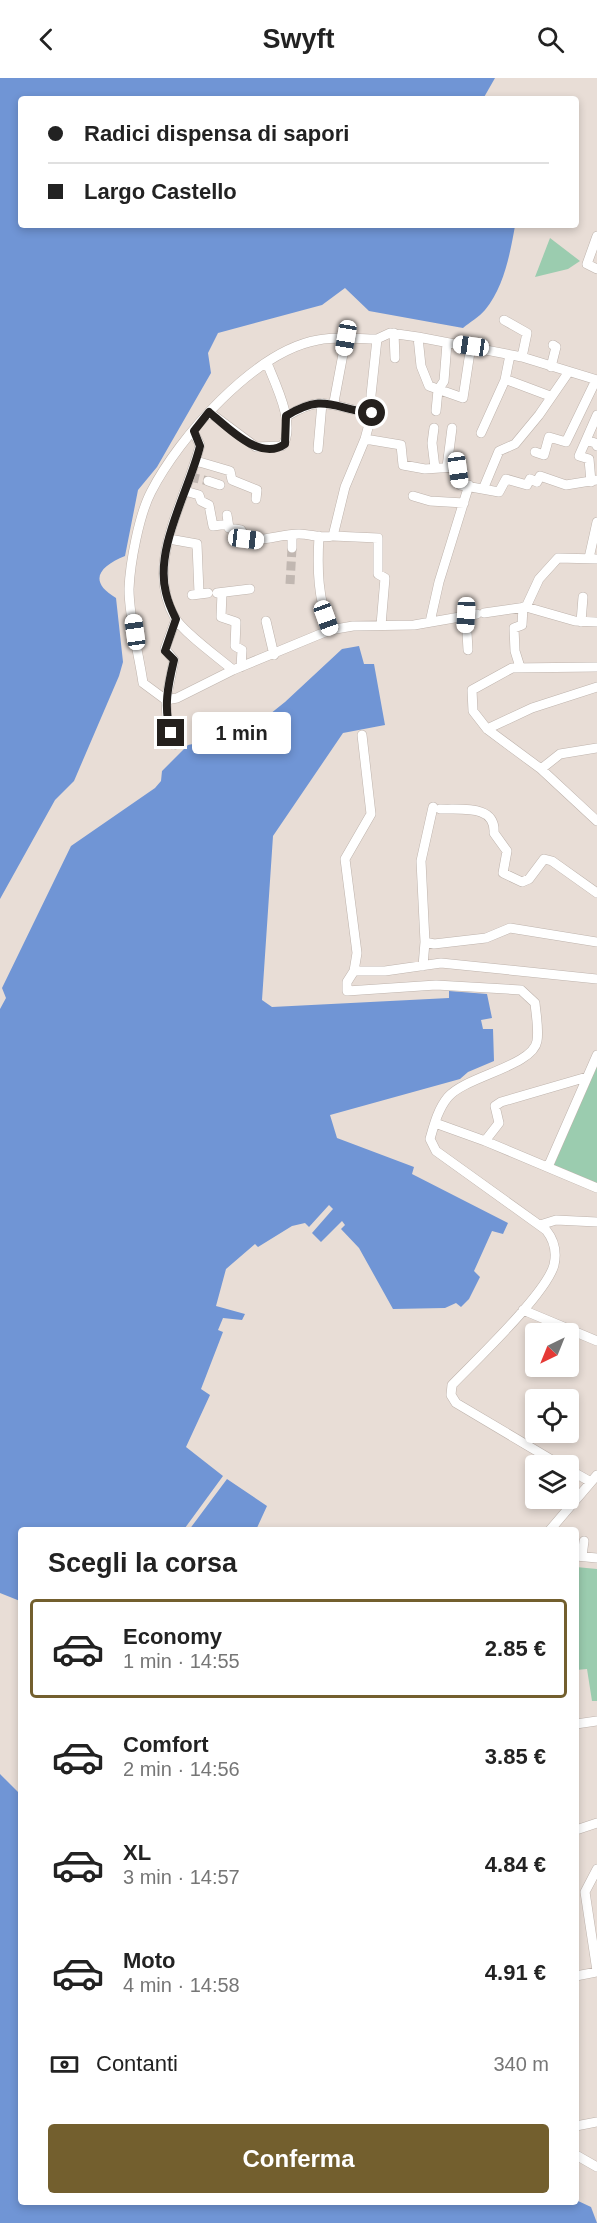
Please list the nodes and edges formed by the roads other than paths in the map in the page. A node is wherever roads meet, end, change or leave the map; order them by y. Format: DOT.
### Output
graph roads {
  1 [pos="597,236"];
  2 [pos="597,269"];
  3 [pos="504,320"];
  4 [pos="394,333"];
  5 [pos="418,337"];
  6 [pos="346,338"];
  7 [pos="377,339"];
  8 [pos="447,343"];
  9 [pos="554,345"];
  10 [pos="470,350"];
  11 [pos="510,355"];
  12 [pos="522,357"];
  13 [pos="394,358"];
  14 [pos="267,363"];
  15 [pos="551,367"];
  16 [pos="568,373"];
  17 [pos="596,380"];
  18 [pos="510,381"];
  19 [pos="438,390"];
  20 [pos="550,396"];
  21 [pos="334,402"];
  22 [pos="322,403"];
  23 [pos="436,411"];
  24 [pos="477,411"];
  25 [pos="209,412"];
  26 [pos="372,413"];
  27 [pos="286,416"];
  28 [pos="487,416"];
  29 [pos="597,416"];
  30 [pos="434,428"];
  31 [pos="452,428"];
  32 [pos="194,431"];
  33 [pos="481,433"];
  34 [pos="365,440"];
  35 [pos="586,440"];
  36 [pos="597,446"];
  37 [pos="318,449"];
  38 [pos="534,452"];
  39 [pos="196,461"];
  40 [pos="447,467"];
  41 [pos="435,468"];
  42 [pos="207,481"];
  43 [pos="594,481"];
  44 [pos="220,485"];
  45 [pos="469,485"];
  46 [pos="483,487"];
  47 [pos="185,491"];
  48 [pos="413,496"];
  49 [pos="256,499"];
  50 [pos="464,503"];
  51 [pos="597,522"];
  52 [pos="292,534"];
  53 [pos="319,536"];
  54 [pos="333,536"];
  55 [pos="169,539"];
  56 [pos="292,548"];
  57 [pos="593,558"];
  58 [pos="250,589"];
  59 [pos="208,593"];
  60 [pos="583,597"];
  61 [pos="524,607"];
  62 [pos="466,615"];
  63 [pos="176,619"];
  64 [pos="266,621"];
  65 [pos="430,622"];
  66 [pos="581,622"];
  67 [pos="597,622"];
  68 [pos="381,625"];
  69 [pos="330,630"];
  70 [pos="468,650"];
  71 [pos="274,655"];
  72 [pos="520,667"];
  73 [pos="597,668"];
  74 [pos="237,669"];
  75 [pos="597,687"];
  76 [pos="166,700"];
  77 [pos="488,729"];
  78 [pos="362,735"];
  79 [pos="174,745"];
  80 [pos="597,748"];
  81 [pos="541,769"];
  82 [pos="597,820"];
  83 [pos="597,893"];
  84 [pos="425,942"];
  85 [pos="597,942"];
  86 [pos="423,966"];
  87 [pos="354,971"];
  88 [pos="597,979"];
  89 [pos="597,1055"];
  90 [pos="587,1077"];
  91 [pos="435,1123"];
  92 [pos="486,1141"];
  93 [pos="548,1167"];
  94 [pos="597,1188"];
  95 [pos="597,1222"];
  96 [pos="540,1225"];
  97 [pos="524,1310"];
  98 [pos="596,1339"];
  99 [pos="543,1455"];
  100 [pos="579,1473"];
  101 [pos="594,1479"];
  102 [pos="553,1527"];
  103 [pos="584,1542"];
  104 [pos="579,1556"];
  105 [pos="597,1558"];
  106 [pos="597,1721"];
  107 [pos="579,1724"];
  108 [pos="597,1823"];
  109 [pos="579,1829"];
  110 [pos="597,1834"];
  111 [pos="597,1869"];
  112 [pos="597,1971"];
  113 [pos="579,1975"];
  114 [pos="597,2122"];
  115 [pos="579,2125"];
  116 [pos="579,2157"];
  117 [pos="597,2167"];
  1 -- 2 [label="street"];
  3 -- 12 [label="street"];
  4 -- 5 [label="street"];
  4 -- 7 [label="street"];
  4 -- 13 [label="street"];
  5 -- 8 [label="street"];
  5 -- 19 [label="street"];
  6 -- 7 [label="street"];
  6 -- 14 [label="street"];
  6 -- 21 [label="street"];
  7 -- 26 [label="street"];
  8 -- 10 [label="street"];
  8 -- 19 [label="street"];
  9 -- 15 [label="street"];
  10 -- 11 [label="street"];
  10 -- 19 [label="street"];
  11 -- 12 [label="street"];
  11 -- 28 [label="street"];
  12 -- 15 [label="street"];
  14 -- 25 [label="street"];
  14 -- 27 [label="street"];
  15 -- 16 [label="street"];
  16 -- 17 [label="street"];
  16 -- 20 [label="street"];
  17 -- 38 [label="street"];
  18 -- 20 [label="street"];
  19 -- 23 [label="street"];
  20 -- 46 [label="street"];
  21 -- 22 [label="street"];
  21 -- 26 [label="street"];
  22 -- 27 [label="street"];
  22 -- 37 [label="street"];
  24 -- 28 [label="street"];
  25 -- 27 [label="street"];
  25 -- 32 [label="street"];
  26 -- 34 [label="street"];
  28 -- 33 [label="street"];
  29 -- 35 [label="street"];
  30 -- 41 [label="street"];
  31 -- 40 [label="street"];
  32 -- 39 [label="street"];
  32 -- 76 [label="street"];
  34 -- 41 [label="street"];
  34 -- 54 [label="street"];
  35 -- 36 [label="street"];
  35 -- 43 [label="street"];
  39 -- 47 [label="street"];
  39 -- 49 [label="street"];
  40 -- 41 [label="street"];
  40 -- 45 [label="street"];
  42 -- 44 [label="street"];
  43 -- 46 [label="street"];
  45 -- 46 [label="street"];
  45 -- 50 [label="street"];
  47 -- 52 [label="street"];
  47 -- 55 [label="street"];
  48 -- 50 [label="street"];
  50 -- 65 [label="street"];
  51 -- 57 [label="street"];
  52 -- 53 [label="street"];
  52 -- 56 [label="street"];
  53 -- 54 [label="street"];
  53 -- 69 [label="street"];
  54 -- 68 [label="street"];
  55 -- 59 [label="street"];
  55 -- 63 [label="street"];
  57 -- 61 [label="street"];
  58 -- 59 [label="street"];
  59 -- 74 [label="street"];
  60 -- 66 [label="street"];
  61 -- 62 [label="street"];
  61 -- 66 [label="street"];
  61 -- 72 [label="street"];
  62 -- 65 [label="street"];
  62 -- 70 [label="street"];
  63 -- 74 [label="street"];
  63 -- 76 [label="street"];
  64 -- 71 [label="street"];
  65 -- 68 [label="street"];
  66 -- 67 [label="street"];
  68 -- 69 [label="street"];
  69 -- 71 [label="street"];
  71 -- 74 [label="street"];
  72 -- 73 [label="street"];
  72 -- 77 [label="street"];
  74 -- 76 [label="street"];
  75 -- 77 [label="street"];
  76 -- 79 [label="street"];
  77 -- 81 [label="street"];
  78 -- 87 [label="street"];
  80 -- 81 [label="street"];
  81 -- 82 [label="street"];
  83 -- 84 [label="street"];
  84 -- 85 [label="street"];
  84 -- 86 [label="street"];
  86 -- 87 [label="street"];
  86 -- 88 [label="street"];
  87 -- 91 [label="street"];
  89 -- 90 [label="street"];
  90 -- 92 [label="street"];
  90 -- 93 [label="street"];
  91 -- 92 [label="street"];
  91 -- 96 [label="street"];
  92 -- 93 [label="street"];
  93 -- 94 [label="street"];
  95 -- 96 [label="street"];
  96 -- 97 [label="street"];
  97 -- 98 [label="street"];
  97 -- 99 [label="street"];
  100 -- 101 [label="street"];
  101 -- 102 [label="street"];
  103 -- 104 [label="street"];
  104 -- 105 [label="street"];
  106 -- 107 [label="street"];
  108 -- 109 [label="street"];
  108 -- 110 [label="street"];
  111 -- 112 [label="street"];
  112 -- 113 [label="street"];
  114 -- 115 [label="street"];
  116 -- 117 [label="street"];
}
